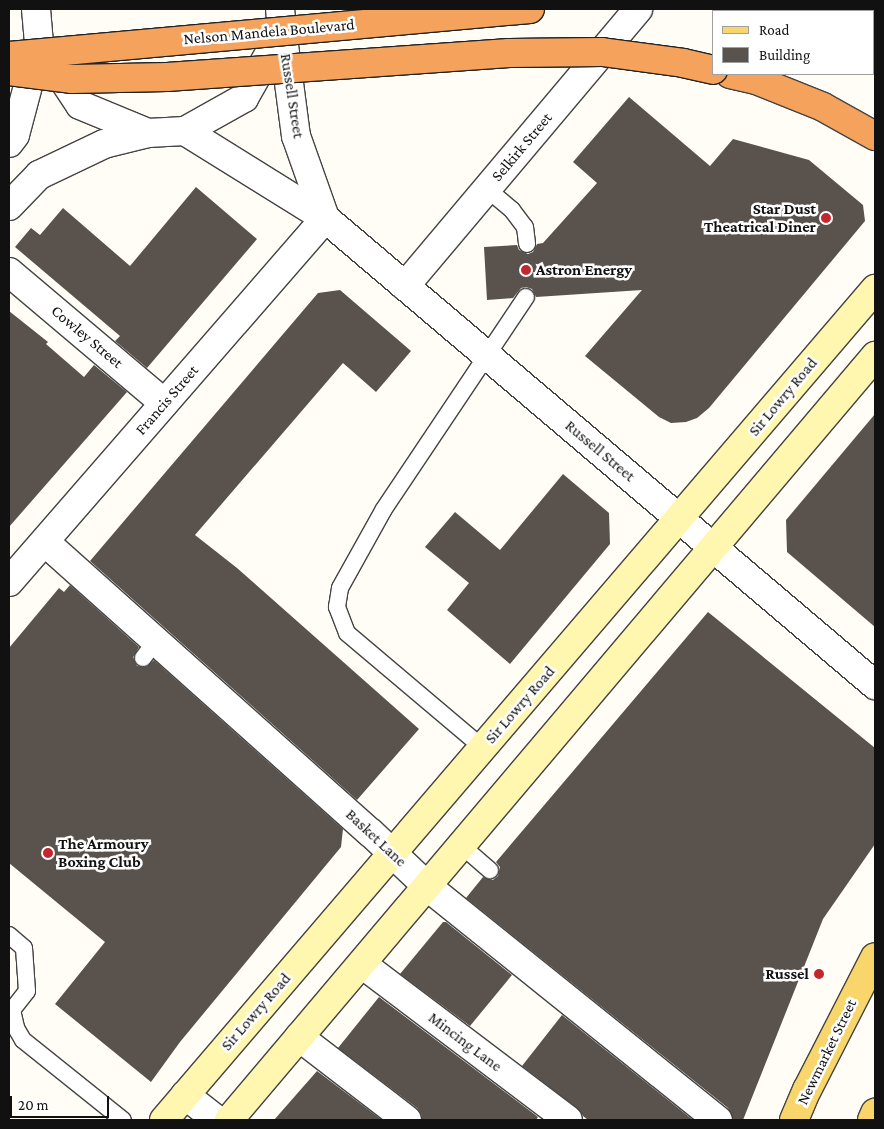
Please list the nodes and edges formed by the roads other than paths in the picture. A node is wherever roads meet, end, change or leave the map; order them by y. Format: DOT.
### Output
graph roads {
  1 [pos="36,9"];
  2 [pos="530,9"];
  3 [pos="638,9"];
  4 [pos="281,20"];
  5 [pos="39,43"];
  6 [pos="9,56"];
  7 [pos="712,70"];
  8 [pos="9,71"];
  9 [pos="734,75"];
  10 [pos="185,130"];
  11 [pos="148,133"];
  12 [pos="875,136"];
  13 [pos="9,143"];
  14 [pos="487,189"];
  15 [pos="9,206"];
  16 [pos="326,218"];
  17 [pos="526,244"];
  18 [pos="9,272"];
  19 [pos="405,286"];
  20 [pos="875,289"];
  21 [pos="526,297"];
  22 [pos="487,355"];
  23 [pos="875,356"];
  24 [pos="164,403"];
  25 [pos="679,518"];
  26 [pos="45,542"];
  27 [pos="713,547"];
  28 [pos="12,572"];
  29 [pos="875,685"];
  30 [pos="483,748"];
  31 [pos="462,846"];
  32 [pos="393,853"];
  33 [pos="490,870"];
  34 [pos="428,887"];
  35 [pos="9,935"];
  36 [pos="875,957"];
  37 [pos="362,964"];
  38 [pos="300,1037"];
  39 [pos="185,1096"];
  40 [pos="875,1113"];
  41 [pos="123,1120"];
  42 [pos="164,1120"];
  43 [pos="217,1120"];
  44 [pos="229,1120"];
  45 [pos="407,1120"];
  46 [pos="568,1120"];
  47 [pos="718,1120"];
  48 [pos="794,1120"];
  49 [pos="872,1120"];
  1 -- 5 [label="street"];
  2 -- 6 [label="highway, Nelson Mandela Boulevard, bridge"];
  3 -- 14 [label="street, Selkirk Street"];
  4 -- 10 [label="street"];
  4 -- 16 [label="street, Russell Street"];
  5 -- 11 [label="street"];
  5 -- 13 [label="street"];
  7 -- 8 [label="highway, bridge"];
  9 -- 12 [label="highway"];
  10 -- 11 [label="street"];
  10 -- 16 [label="street, Russell Street"];
  11 -- 15 [label="street"];
  14 -- 17 [label="lane"];
  14 -- 19 [label="street, Selkirk Street"];
  16 -- 19 [label="street, Russell Street"];
  16 -- 24 [label="street, Francis Street"];
  18 -- 24 [label="street, Cowley Street"];
  19 -- 22 [label="street, Russell Street"];
  20 -- 25 [label="main road, Sir Lowry Road"];
  21 -- 22 [label="lane"];
  22 -- 25 [label="street, Russell Street"];
  22 -- 30 [label="lane"];
  23 -- 27 [label="main road"];
  24 -- 26 [label="street, Francis Street"];
  25 -- 27 [label="street, Russell Street"];
  25 -- 30 [label="main road, Sir Lowry Road"];
  26 -- 28 [label="street, Francis Street"];
  26 -- 32 [label="street, Basket Lane"];
  27 -- 29 [label="street, Russell Street"];
  27 -- 31 [label="main road"];
  30 -- 32 [label="main road, Sir Lowry Road"];
  31 -- 33 [label="lane"];
  31 -- 34 [label="main road"];
  32 -- 34 [label="street, Basket Lane"];
  32 -- 39 [label="main road, Sir Lowry Road"];
  34 -- 37 [label="main road"];
  34 -- 47 [label="street, Basket Lane"];
  35 -- 41 [label="lane"];
  36 -- 48 [label="main road, Newmarket Street"];
  37 -- 38 [label="main road"];
  37 -- 46 [label="street, Mincing Lane"];
  38 -- 44 [label="main road"];
  38 -- 45 [label="street"];
  39 -- 42 [label="main road, Sir Lowry Road"];
  39 -- 43 [label="street"];
  40 -- 49 [label="main road"];
}
